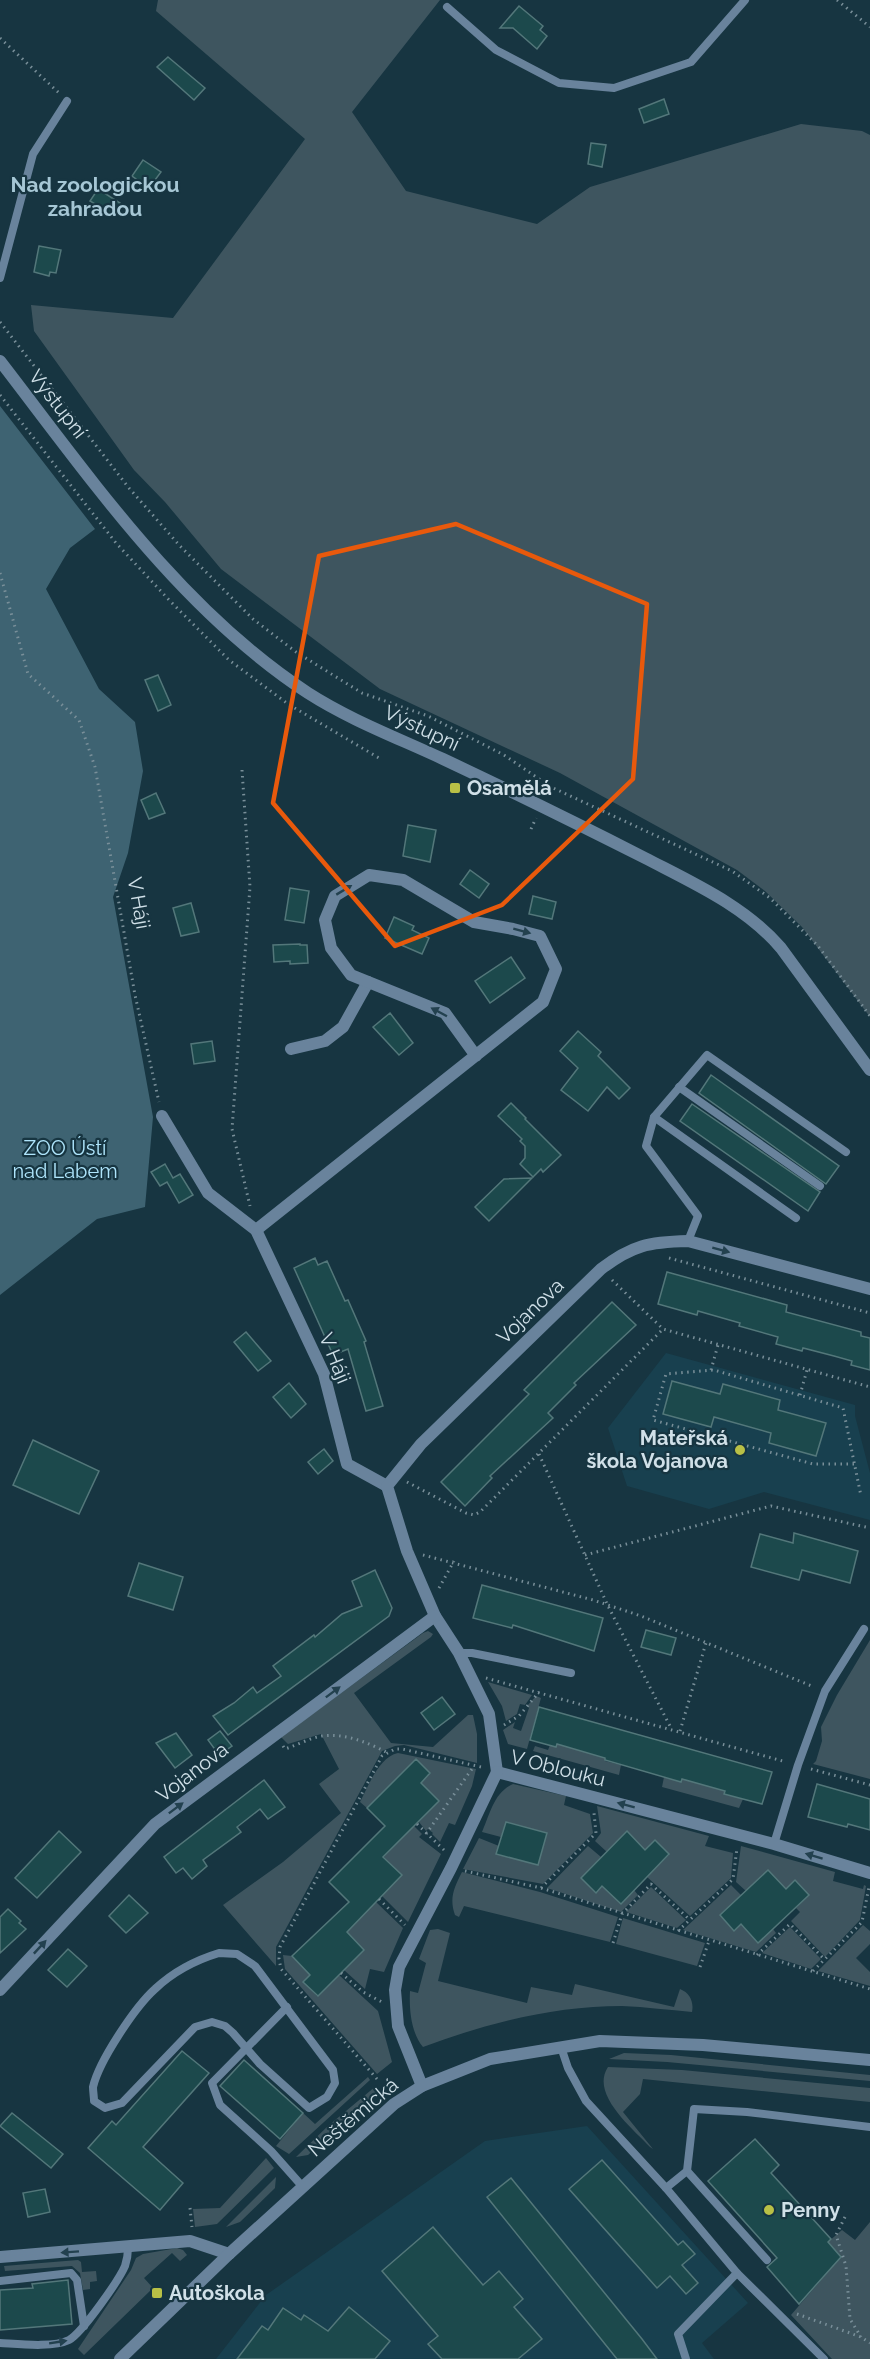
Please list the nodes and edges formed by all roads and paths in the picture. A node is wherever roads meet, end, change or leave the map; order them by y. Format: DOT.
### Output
graph roads {
  1 [pos="745,0"];
  2 [pos="837,0"];
  3 [pos="447,7"];
  4 [pos="870,27"];
  5 [pos="0,38"];
  6 [pos="67,101"];
  7 [pos="0,278"];
  8 [pos="0,322"];
  9 [pos="0,361"];
  10 [pos="0,573"];
  11 [pos="402,709"];
  12 [pos="242,770"];
  13 [pos="368,982"];
  14 [pos="291,1048"];
  15 [pos="476,1056"];
  16 [pos="870,1070"];
  17 [pos="680,1087"];
  18 [pos="162,1116"];
  19 [pos="654,1116"];
  20 [pos="846,1152"];
  21 [pos="820,1186"];
  22 [pos="796,1218"];
  23 [pos="256,1230"];
  24 [pos="687,1241"];
  25 [pos="659,1242"];
  26 [pos="601,1269"];
  27 [pos="870,1289"];
  28 [pos="870,1313"];
  29 [pos="663,1329"];
  30 [pos="718,1345"];
  31 [pos="711,1370"];
  32 [pos="807,1370"];
  33 [pos="870,1387"];
  34 [pos="800,1395"];
  35 [pos="538,1454"];
  36 [pos="854,1464"];
  37 [pos="397,1476"];
  38 [pos="387,1486"];
  39 [pos="861,1496"];
  40 [pos="870,1528"];
  41 [pos="407,1551"];
  42 [pos="585,1555"];
  43 [pos="454,1561"];
  44 [pos="430,1604"];
  45 [pos="608,1606"];
  46 [pos="435,1616"];
  47 [pos="864,1629"];
  48 [pos="706,1643"];
  49 [pos="459,1653"];
  50 [pos="571,1673"];
  51 [pos="470,1675"];
  52 [pos="825,1691"];
  53 [pos="539,1692"];
  54 [pos="491,1728"];
  55 [pos="671,1728"];
  56 [pos="680,1731"];
  57 [pos="275,1735"];
  58 [pos="386,1752"];
  59 [pos="790,1763"];
  60 [pos="474,1766"];
  61 [pos="804,1767"];
  62 [pos="497,1772"];
  63 [pos="870,1785"];
  64 [pos="592,1796"];
  65 [pos="417,1824"];
  66 [pos="426,1834"];
  67 [pos="738,1835"];
  68 [pos="774,1844"];
  69 [pos="454,1863"];
  70 [pos="870,1873"];
  71 [pos="870,1882"];
  72 [pos="541,1888"];
  73 [pos="379,1899"];
  74 [pos="622,1914"];
  75 [pos="690,1920"];
  76 [pos="409,1929"];
  77 [pos="678,1931"];
  78 [pos="709,1941"];
  79 [pos="613,1943"];
  80 [pos="757,1955"];
  81 [pos="825,1960"];
  82 [pos="700,1967"];
  83 [pos="813,1972"];
  84 [pos="341,1973"];
  85 [pos="870,1989"];
  86 [pos="0,1990"];
  87 [pos="396,2003"];
  88 [pos="287,2007"];
  89 [pos="561,2047"];
  90 [pos="246,2048"];
  91 [pos="870,2060"];
  92 [pos="377,2079"];
  93 [pos="422,2086"];
  94 [pos="870,2127"];
  95 [pos="687,2171"];
  96 [pos="302,2186"];
  97 [pos="666,2188"];
  98 [pos="189,2208"];
  99 [pos="845,2217"];
  100 [pos="192,2228"];
  101 [pos="128,2248"];
  102 [pos="229,2253"];
  103 [pos="0,2257"];
  104 [pos="767,2260"];
  105 [pos="737,2273"];
  106 [pos="0,2281"];
  107 [pos="784,2319"];
  108 [pos="84,2326"];
  109 [pos="861,2337"];
  110 [pos="0,2343"];
  111 [pos="870,2343"];
  112 [pos="120,2359"];
  113 [pos="686,2359"];
  114 [pos="824,2359"];
  1 -- 3 [label="lane"];
  2 -- 4 [label="path"];
  5 -- 6 [label="path"];
  6 -- 7 [label="lane"];
  8 -- 11 [label="path"];
  9 -- 16 [label="street, Výstupní"];
  10 -- 18 [label="path, V Háji"];
  12 -- 23 [label="path"];
  13 -- 14 [label="street"];
  15 -- 13 [label="street, one-way"];
  13 -- 15 [label="street, one-way"];
  15 -- 23 [label="street"];
  17 -- 19 [label="lane"];
  17 -- 20 [label="lane"];
  17 -- 21 [label="lane"];
  18 -- 23 [label="street, V Háji"];
  19 -- 22 [label="lane"];
  19 -- 24 [label="lane"];
  23 -- 38 [label="street, V Háji"];
  24 -- 25 [label="street, Vojanova"];
  24 -- 27 [label="street, Vojanova, one-way"];
  25 -- 26 [label="street, Vojanova"];
  25 -- 28 [label="path"];
  26 -- 29 [label="path"];
  26 -- 37 [label="street, Vojanova"];
  29 -- 30 [label="path"];
  29 -- 35 [label="path"];
  30 -- 31 [label="path"];
  30 -- 32 [label="path"];
  31 -- 34 [label="path"];
  31 -- 36 [label="path"];
  32 -- 33 [label="path"];
  32 -- 34 [label="path"];
  34 -- 36 [label="path"];
  35 -- 37 [label="path"];
  35 -- 42 [label="path"];
  36 -- 39 [label="path"];
  37 -- 38 [label="street, Vojanova"];
  38 -- 41 [label="street"];
  40 -- 42 [label="path"];
  41 -- 43 [label="path"];
  41 -- 44 [label="street"];
  42 -- 45 [label="path"];
  43 -- 44 [label="path"];
  43 -- 45 [label="path"];
  44 -- 46 [label="street"];
  45 -- 48 [label="path"];
  45 -- 55 [label="path"];
  46 -- 49 [label="street"];
  57 -- 46 [label="street, Vojanova, one-way"];
  47 -- 52 [label="lane"];
  48 -- 52 [label="path"];
  48 -- 56 [label="path"];
  49 -- 50 [label="lane"];
  49 -- 51 [label="street"];
  51 -- 53 [label="path"];
  51 -- 54 [label="street"];
  52 -- 68 [label="lane"];
  53 -- 54 [label="path"];
  53 -- 55 [label="path"];
  54 -- 62 [label="street"];
  55 -- 56 [label="path"];
  56 -- 59 [label="path"];
  57 -- 58 [label="path"];
  86 -- 57 [label="street, Vojanova, one-way"];
  58 -- 60 [label="path"];
  58 -- 92 [label="path"];
  60 -- 62 [label="path"];
  60 -- 66 [label="path"];
  61 -- 63 [label="path"];
  62 -- 64 [label="street, V Oblouku"];
  62 -- 69 [label="street, V Oblouku"];
  67 -- 64 [label="street, V Oblouku, one-way"];
  64 -- 72 [label="path"];
  65 -- 66 [label="path"];
  66 -- 69 [label="path"];
  67 -- 68 [label="street, V Oblouku"];
  67 -- 75 [label="path"];
  70 -- 68 [label="street, V Oblouku, one-way"];
  69 -- 72 [label="path"];
  69 -- 87 [label="street, V Oblouku"];
  71 -- 81 [label="path"];
  72 -- 74 [label="path"];
  73 -- 76 [label="path"];
  74 -- 75 [label="path"];
  74 -- 77 [label="path"];
  74 -- 79 [label="path"];
  75 -- 77 [label="path"];
  77 -- 78 [label="path"];
  78 -- 80 [label="path"];
  78 -- 82 [label="path"];
  80 -- 81 [label="path"];
  80 -- 83 [label="path"];
  81 -- 83 [label="path"];
  83 -- 85 [label="path"];
  84 -- 87 [label="path"];
  87 -- 93 [label="street, V Oblouku"];
  88 -- 90 [label="lane"];
  88 -- 90 [label="lane"];
  88 -- 90 [label="lane"];
  89 -- 91 [label="street, Neštěmická"];
  89 -- 93 [label="street, Neštěmická"];
  89 -- 97 [label="lane"];
  90 -- 96 [label="lane"];
  93 -- 96 [label="street, Neštěmická"];
  94 -- 95 [label="lane"];
  95 -- 97 [label="lane"];
  95 -- 104 [label="lane"];
  96 -- 102 [label="street, Neštěmická"];
  97 -- 105 [label="lane"];
  98 -- 100 [label="path"];
  99 -- 109 [label="path"];
  101 -- 102 [label="street"];
  101 -- 103 [label="street, one-way"];
  101 -- 108 [label="lane"];
  102 -- 112 [label="street, Neštěmická"];
  105 -- 107 [label="lane"];
  105 -- 113 [label="lane"];
  106 -- 108 [label="lane"];
  107 -- 109 [label="path"];
  107 -- 114 [label="lane"];
  110 -- 108 [label="lane, one-way"];
  109 -- 111 [label="path"];
}
